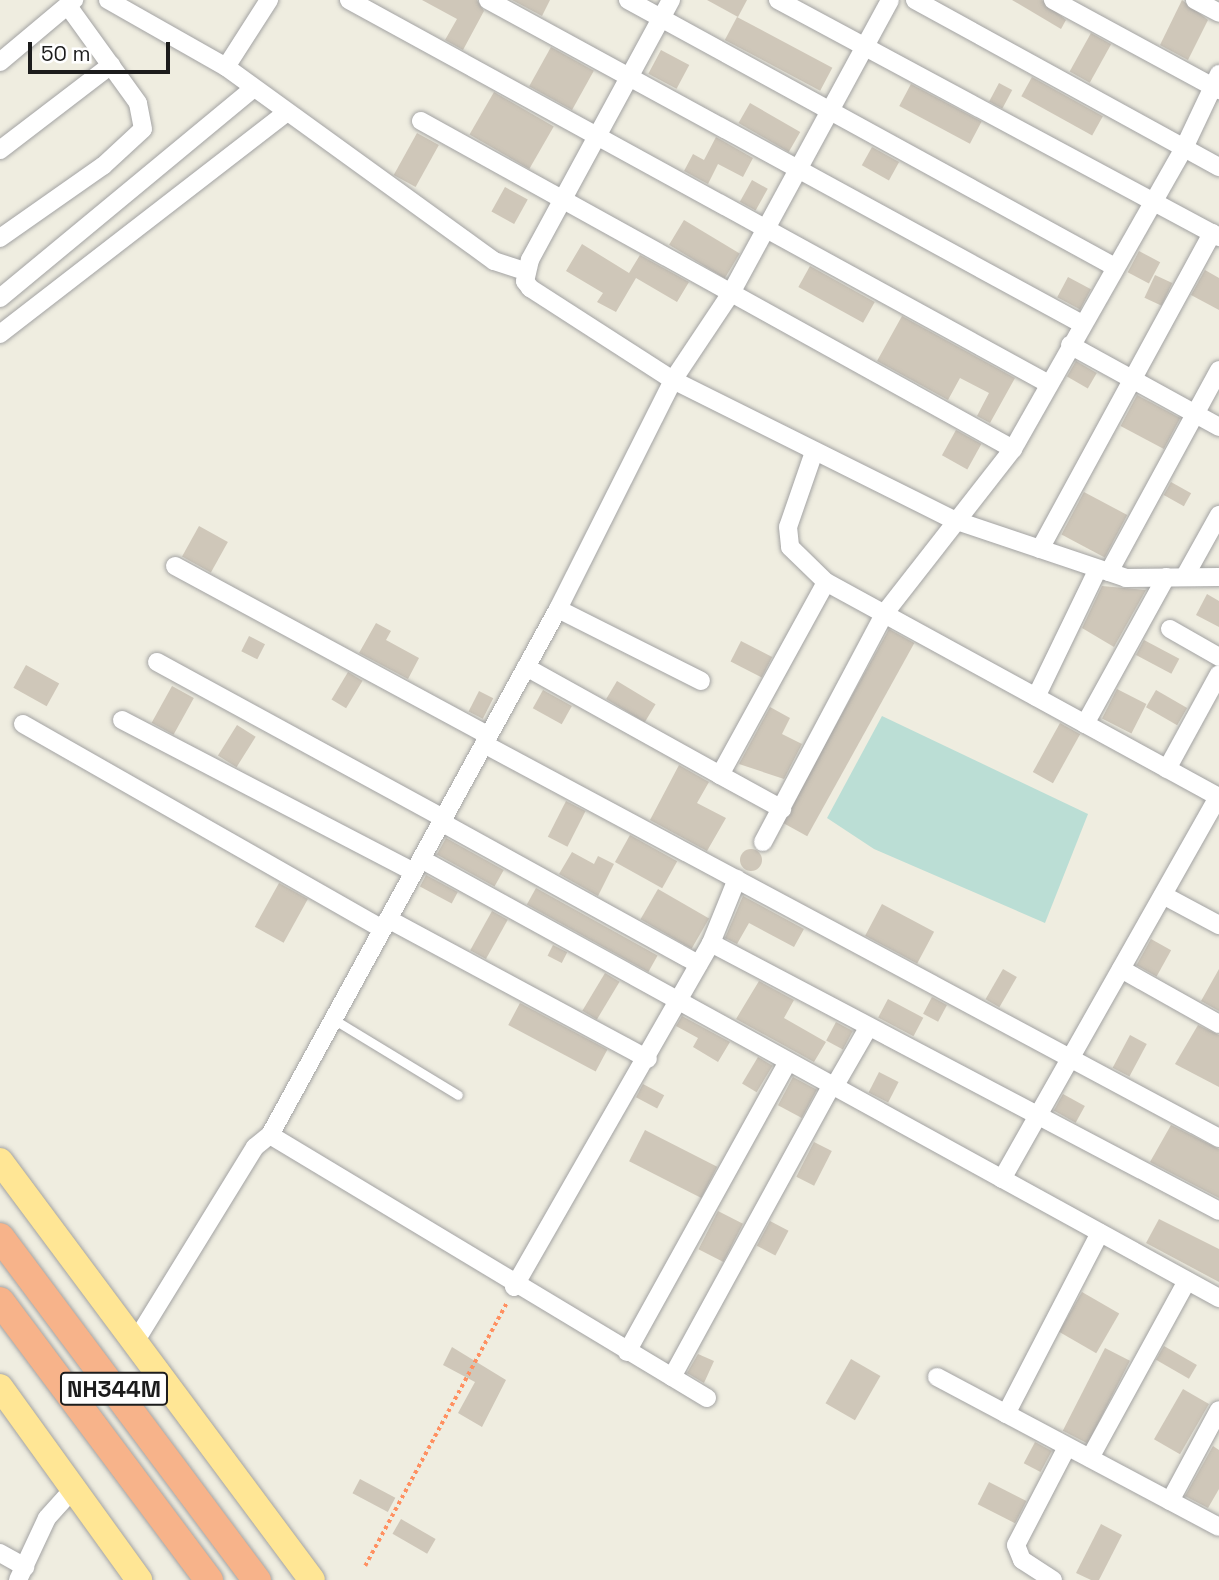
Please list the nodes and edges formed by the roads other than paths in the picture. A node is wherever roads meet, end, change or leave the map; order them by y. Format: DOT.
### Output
graph roads {
  1 [pos="108,0"];
  2 [pos="269,0"];
  3 [pos="349,0"];
  4 [pos="488,0"];
  5 [pos="628,0"];
  6 [pos="671,0"];
  7 [pos="778,0"];
  8 [pos="890,0"];
  9 [pos="915,0"];
  10 [pos="1053,0"];
  11 [pos="1195,0"];
  12 [pos="71,3"];
  13 [pos="1219,13"];
  14 [pos="662,18"];
  15 [pos="865,47"];
  16 [pos="0,62"];
  17 [pos="111,65"];
  18 [pos="226,67"];
  19 [pos="629,77"];
  20 [pos="1217,83"];
  21 [pos="253,89"];
  22 [pos="830,111"];
  23 [pos="286,113"];
  24 [pos="421,121"];
  25 [pos="597,136"];
  26 [pos="1184,148"];
  27 [pos="0,150"];
  28 [pos="1219,167"];
  29 [pos="798,169"];
  30 [pos="563,200"];
  31 [pos="1150,200"];
  32 [pos="765,228"];
  33 [pos="1216,235"];
  34 [pos="0,238"];
  35 [pos="1113,266"];
  36 [pos="525,271"];
  37 [pos="730,293"];
  38 [pos="0,298"];
  39 [pos="1082,324"];
  40 [pos="0,334"];
  41 [pos="1070,345"];
  42 [pos="1219,370"];
  43 [pos="673,380"];
  44 [pos="1134,381"];
  45 [pos="1049,384"];
  46 [pos="1195,414"];
  47 [pos="1219,427"];
  48 [pos="1013,449"];
  49 [pos="814,452"];
  50 [pos="1219,515"];
  51 [pos="954,520"];
  52 [pos="1040,549"];
  53 [pos="175,565"];
  54 [pos="1103,571"];
  55 [pos="1185,576"];
  56 [pos="1166,577"];
  57 [pos="1219,577"];
  58 [pos="826,582"];
  59 [pos="558,609"];
  60 [pos="884,614"];
  61 [pos="1170,629"];
  62 [pos="1219,657"];
  63 [pos="157,662"];
  64 [pos="526,667"];
  65 [pos="1219,674"];
  66 [pos="701,681"];
  67 [pos="1036,697"];
  68 [pos="122,720"];
  69 [pos="23,724"];
  70 [pos="1085,724"];
  71 [pos="486,740"];
  72 [pos="1167,769"];
  73 [pos="720,775"];
  74 [pos="1219,797"];
  75 [pos="782,810"];
  76 [pos="442,820"];
  77 [pos="763,842"];
  78 [pos="417,866"];
  79 [pos="737,879"];
  80 [pos="1163,895"];
  81 [pos="385,924"];
  82 [pos="1219,925"];
  83 [pos="711,943"];
  84 [pos="698,964"];
  85 [pos="1121,970"];
  86 [pos="678,1001"];
  87 [pos="333,1019"];
  88 [pos="1219,1024"];
  89 [pos="868,1028"];
  90 [pos="1071,1058"];
  91 [pos="648,1059"];
  92 [pos="788,1062"];
  93 [pos="833,1086"];
  94 [pos="458,1095"];
  95 [pos="1038,1116"];
  96 [pos="270,1135"];
  97 [pos="1219,1138"];
  98 [pos="0,1161"];
  99 [pos="1002,1179"];
  100 [pos="1219,1211"];
  101 [pos="1100,1233"];
  102 [pos="0,1237"];
  103 [pos="1187,1281"];
  104 [pos="514,1287"];
  105 [pos="1219,1298"];
  106 [pos="0,1301"];
  107 [pos="135,1342"];
  108 [pos="627,1352"];
  109 [pos="672,1377"];
  110 [pos="937,1377"];
  111 [pos="0,1387"];
  112 [pos="707,1398"];
  113 [pos="1219,1410"];
  114 [pos="1006,1414"];
  115 [pos="1067,1447"];
  116 [pos="1090,1458"];
  117 [pos="72,1489"];
  118 [pos="1170,1501"];
  119 [pos="1219,1527"];
  120 [pos="0,1553"];
  121 [pos="202,1571"];
  122 [pos="22,1573"];
  123 [pos="139,1580"];
  124 [pos="257,1580"];
  125 [pos="312,1580"];
  126 [pos="1053,1580"];
  1 -- 18 [label="street"];
  2 -- 18 [label="street"];
  3 -- 25 [label="street"];
  4 -- 19 [label="street"];
  5 -- 14 [label="street"];
  6 -- 14 [label="street"];
  7 -- 15 [label="street"];
  8 -- 15 [label="street"];
  9 -- 26 [label="street"];
  10 -- 20 [label="street"];
  11 -- 13 [label="street"];
  12 -- 16 [label="street"];
  12 -- 17 [label="street"];
  14 -- 19 [label="street"];
  14 -- 22 [label="street"];
  15 -- 22 [label="street"];
  15 -- 31 [label="street"];
  17 -- 27 [label="street"];
  17 -- 34 [label="street"];
  18 -- 21 [label="street"];
  19 -- 25 [label="street"];
  19 -- 29 [label="street"];
  20 -- 26 [label="street"];
  21 -- 23 [label="street"];
  21 -- 38 [label="street"];
  22 -- 29 [label="street"];
  22 -- 35 [label="street"];
  23 -- 36 [label="street"];
  23 -- 40 [label="street"];
  24 -- 30 [label="street"];
  25 -- 30 [label="street"];
  25 -- 32 [label="street"];
  26 -- 28 [label="street"];
  26 -- 31 [label="street"];
  29 -- 32 [label="street"];
  29 -- 39 [label="street"];
  30 -- 36 [label="street"];
  30 -- 37 [label="street"];
  31 -- 33 [label="street"];
  31 -- 35 [label="street"];
  32 -- 37 [label="street"];
  32 -- 45 [label="street"];
  33 -- 44 [label="street"];
  35 -- 39 [label="street"];
  36 -- 43 [label="street"];
  37 -- 43 [label="street"];
  37 -- 48 [label="street"];
  39 -- 41 [label="street"];
  41 -- 44 [label="street"];
  41 -- 45 [label="street"];
  42 -- 46 [label="street"];
  43 -- 49 [label="street"];
  43 -- 59 [label="street"];
  44 -- 46 [label="street"];
  44 -- 52 [label="street"];
  45 -- 48 [label="street"];
  46 -- 47 [label="street"];
  46 -- 54 [label="street"];
  48 -- 51 [label="street"];
  49 -- 51 [label="street"];
  49 -- 58 [label="street"];
  50 -- 55 [label="street"];
  51 -- 52 [label="street"];
  51 -- 60 [label="street"];
  52 -- 54 [label="street"];
  53 -- 71 [label="street"];
  54 -- 56 [label="street"];
  54 -- 67 [label="street"];
  55 -- 56 [label="street"];
  55 -- 57 [label="street"];
  56 -- 70 [label="street"];
  58 -- 60 [label="street"];
  58 -- 73 [label="street"];
  59 -- 64 [label="street"];
  59 -- 66 [label="street"];
  60 -- 67 [label="street"];
  60 -- 75 [label="street"];
  61 -- 62 [label="street"];
  63 -- 76 [label="street"];
  64 -- 71 [label="street"];
  64 -- 73 [label="street"];
  65 -- 72 [label="street"];
  67 -- 70 [label="street"];
  68 -- 78 [label="street"];
  69 -- 81 [label="street"];
  70 -- 72 [label="street"];
  71 -- 76 [label="street"];
  71 -- 79 [label="street"];
  72 -- 74 [label="street"];
  73 -- 75 [label="street"];
  74 -- 80 [label="street"];
  75 -- 77 [label="street"];
  76 -- 78 [label="street"];
  76 -- 84 [label="street"];
  78 -- 81 [label="street"];
  78 -- 86 [label="street"];
  79 -- 83 [label="street"];
  79 -- 90 [label="street"];
  80 -- 82 [label="street"];
  80 -- 85 [label="street"];
  81 -- 87 [label="street"];
  81 -- 91 [label="street"];
  83 -- 84 [label="street"];
  83 -- 89 [label="street"];
  84 -- 86 [label="street"];
  85 -- 88 [label="street"];
  85 -- 90 [label="street"];
  86 -- 91 [label="street"];
  86 -- 92 [label="street"];
  87 -- 94 [label="lane"];
  87 -- 96 [label="street"];
  89 -- 93 [label="street"];
  89 -- 95 [label="street"];
  90 -- 95 [label="street"];
  90 -- 97 [label="street"];
  91 -- 104 [label="street"];
  92 -- 93 [label="street"];
  92 -- 108 [label="street"];
  93 -- 99 [label="street"];
  93 -- 109 [label="street"];
  95 -- 99 [label="street"];
  95 -- 100 [label="street"];
  96 -- 104 [label="street"];
  96 -- 107 [label="street"];
  98 -- 107 [label="main road"];
  99 -- 101 [label="street"];
  101 -- 103 [label="street"];
  101 -- 114 [label="street"];
  102 -- 124 [label="highway, NH344M"];
  103 -- 105 [label="street"];
  103 -- 116 [label="street"];
  104 -- 108 [label="street"];
  106 -- 121 [label="highway, NH344M"];
  107 -- 125 [label="main road"];
  108 -- 109 [label="street"];
  109 -- 112 [label="street"];
  110 -- 114 [label="street"];
  111 -- 117 [label="main road"];
  113 -- 118 [label="street"];
  114 -- 115 [label="street"];
  115 -- 116 [label="street"];
  115 -- 126 [label="street"];
  116 -- 118 [label="street"];
  117 -- 122 [label="street"];
  117 -- 123 [label="main road"];
  118 -- 119 [label="street"];
  120 -- 122 [label="street"];
}
